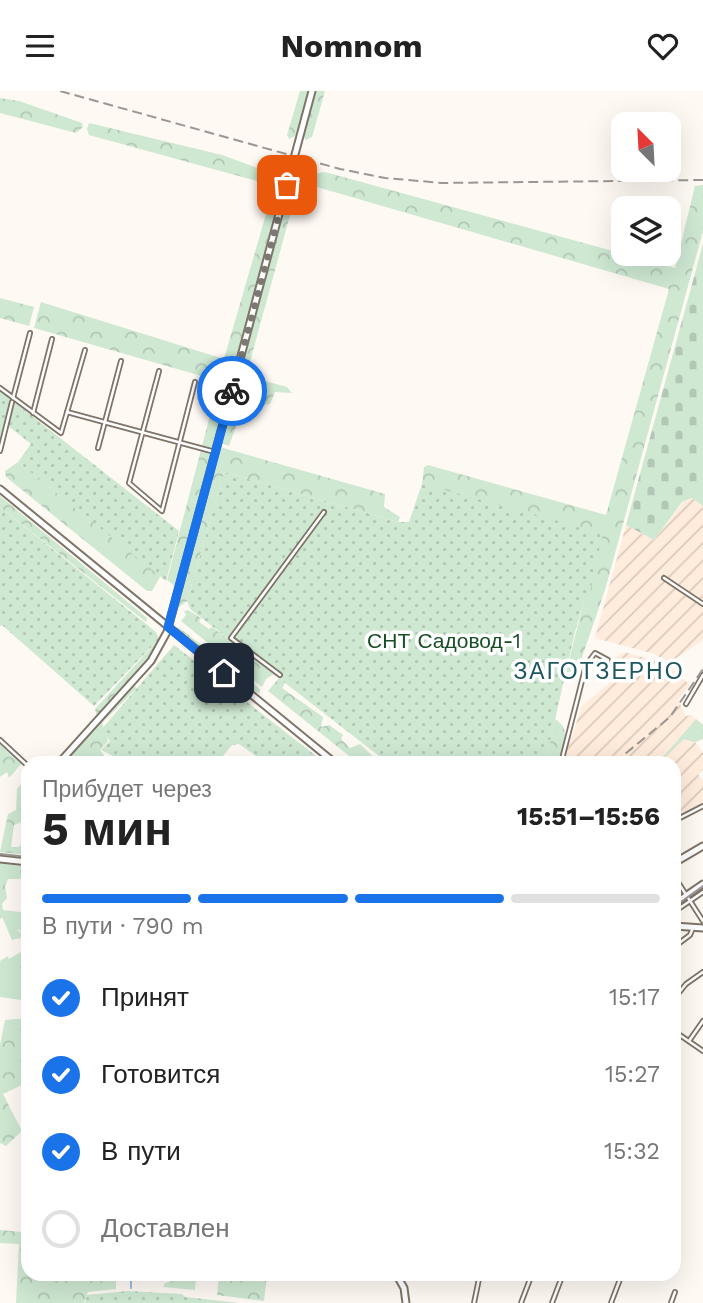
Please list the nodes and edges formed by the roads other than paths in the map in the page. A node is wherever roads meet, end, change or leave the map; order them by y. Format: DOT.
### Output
graph roads {
  1 [pos="312,91"];
  2 [pos="30,333"];
  3 [pos="52,339"];
  4 [pos="85,350"];
  5 [pos="121,361"];
  6 [pos="159,371"];
  7 [pos="195,382"];
  8 [pos="0,388"];
  9 [pos="13,400"];
  10 [pos="67,412"];
  11 [pos="33,413"];
  12 [pos="105,422"];
  13 [pos="143,433"];
  14 [pos="181,443"];
  15 [pos="98,448"];
  16 [pos="0,451"];
  17 [pos="215,452"];
  18 [pos="0,489"];
  19 [pos="324,512"];
  20 [pos="664,578"];
  21 [pos="703,604"];
  22 [pos="168,627"];
  23 [pos="608,660"];
  24 [pos="280,675"];
  25 [pos="703,675"];
  26 [pos="685,704"];
  27 [pos="0,740"];
  28 [pos="65,756"];
  29 [pos="326,756"];
  30 [pos="563,756"];
  31 [pos="21,760"];
  32 [pos="703,806"];
  33 [pos="681,817"];
  34 [pos="703,846"];
  35 [pos="0,859"];
  36 [pos="681,859"];
  37 [pos="21,861"];
  38 [pos="703,884"];
  39 [pos="681,886"];
  40 [pos="703,892"];
  41 [pos="689,898"];
  42 [pos="681,901"];
  43 [pos="681,905"];
  44 [pos="703,921"];
  45 [pos="681,927"];
  46 [pos="693,928"];
  47 [pos="703,928"];
  48 [pos="681,942"];
  49 [pos="703,972"];
  50 [pos="681,991"];
  51 [pos="703,1021"];
  52 [pos="681,1036"];
  53 [pos="689,1041"];
  54 [pos="703,1051"];
  55 [pos="400,1281"];
  56 [pos="479,1281"];
  57 [pos="529,1281"];
  58 [pos="560,1281"];
  59 [pos="619,1281"];
  60 [pos="675,1292"];
  61 [pos="406,1303"];
  62 [pos="474,1303"];
  63 [pos="521,1303"];
  64 [pos="552,1303"];
  65 [pos="611,1303"];
  66 [pos="671,1303"];
  1 -- 17 [label="main road"];
  2 -- 9 [label="street"];
  3 -- 11 [label="street"];
  4 -- 10 [label="street"];
  5 -- 12 [label="street"];
  6 -- 13 [label="street"];
  7 -- 14 [label="street"];
  8 -- 9 [label="street"];
  9 -- 11 [label="street"];
  9 -- 16 [label="street"];
  10 -- 11 [label="street"];
  10 -- 12 [label="street"];
  12 -- 13 [label="street"];
  12 -- 15 [label="street"];
  13 -- 14 [label="street"];
  13 -- 14 [label="street"];
  14 -- 17 [label="street"];
  17 -- 22 [label="main road"];
  18 -- 22 [label="main road"];
  19 -- 24 [label="street"];
  20 -- 21 [label="street"];
  22 -- 28 [label="main road"];
  22 -- 29 [label="main road"];
  23 -- 30 [label="street"];
  25 -- 26 [label="street"];
  27 -- 31 [label="street"];
  32 -- 33 [label="street"];
  34 -- 36 [label="main road"];
  35 -- 37 [label="main road"];
  38 -- 41 [label="main road"];
  39 -- 41 [label="street"];
  40 -- 41 [label="street"];
  41 -- 42 [label="main road"];
  41 -- 43 [label="street"];
  41 -- 44 [label="street"];
  45 -- 46 [label="main road"];
  46 -- 47 [label="main road"];
  46 -- 48 [label="street"];
  49 -- 50 [label="street"];
  51 -- 53 [label="street"];
  52 -- 53 [label="street"];
  53 -- 54 [label="street"];
  55 -- 61 [label="main road"];
  56 -- 62 [label="street"];
  57 -- 63 [label="street"];
  58 -- 64 [label="street"];
  59 -- 65 [label="street"];
  60 -- 66 [label="street"];
}
